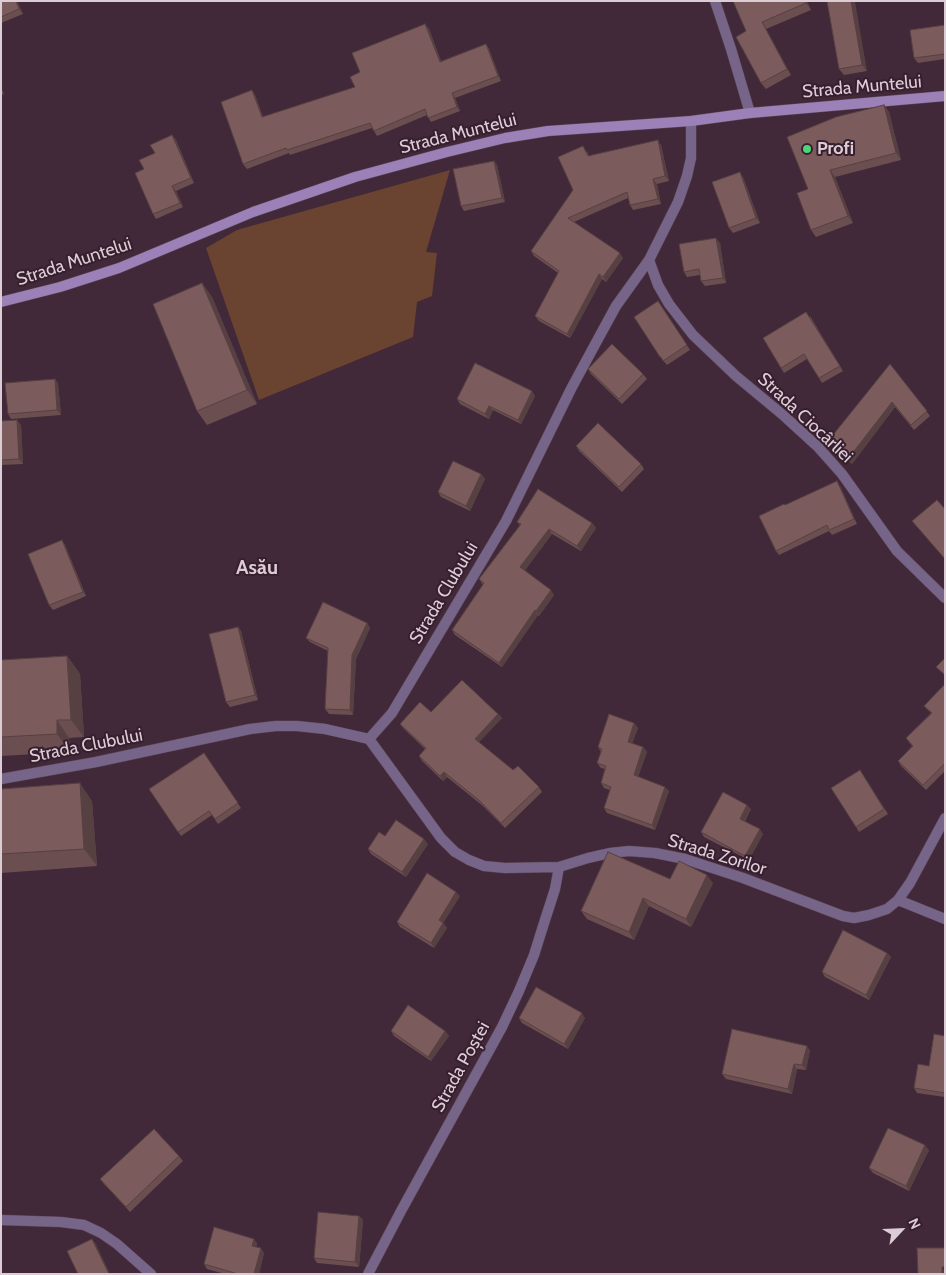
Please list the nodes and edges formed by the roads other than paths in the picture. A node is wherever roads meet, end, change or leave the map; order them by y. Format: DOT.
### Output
graph roads {
  1 [pos="715,1"];
  2 [pos="945,96"];
  3 [pos="750,113"];
  4 [pos="691,121"];
  5 [pos="649,260"];
  6 [pos="1,302"];
  7 [pos="945,598"];
  8 [pos="369,739"];
  9 [pos="1,779"];
  10 [pos="945,818"];
  11 [pos="560,867"];
  12 [pos="898,900"];
  13 [pos="945,919"];
  14 [pos="1,1220"];
  15 [pos="151,1274"];
  16 [pos="368,1274"];
  1 -- 3 [label="street"];
  2 -- 3 [label="street, Strada Muntelui"];
  3 -- 4 [label="street, Strada Muntelui"];
  4 -- 5 [label="street, Strada Clubului"];
  4 -- 6 [label="street, Strada Muntelui"];
  5 -- 7 [label="street, Strada Ciocârliei"];
  5 -- 8 [label="street, Strada Clubului"];
  8 -- 9 [label="street, Strada Clubului"];
  8 -- 11 [label="street, Strada Zorilor"];
  10 -- 12 [label="street, Strada Zorilor"];
  11 -- 12 [label="street, Strada Zorilor"];
  11 -- 16 [label="street, Strada Poștei"];
  12 -- 13 [label="street"];
  14 -- 15 [label="street"];
}
